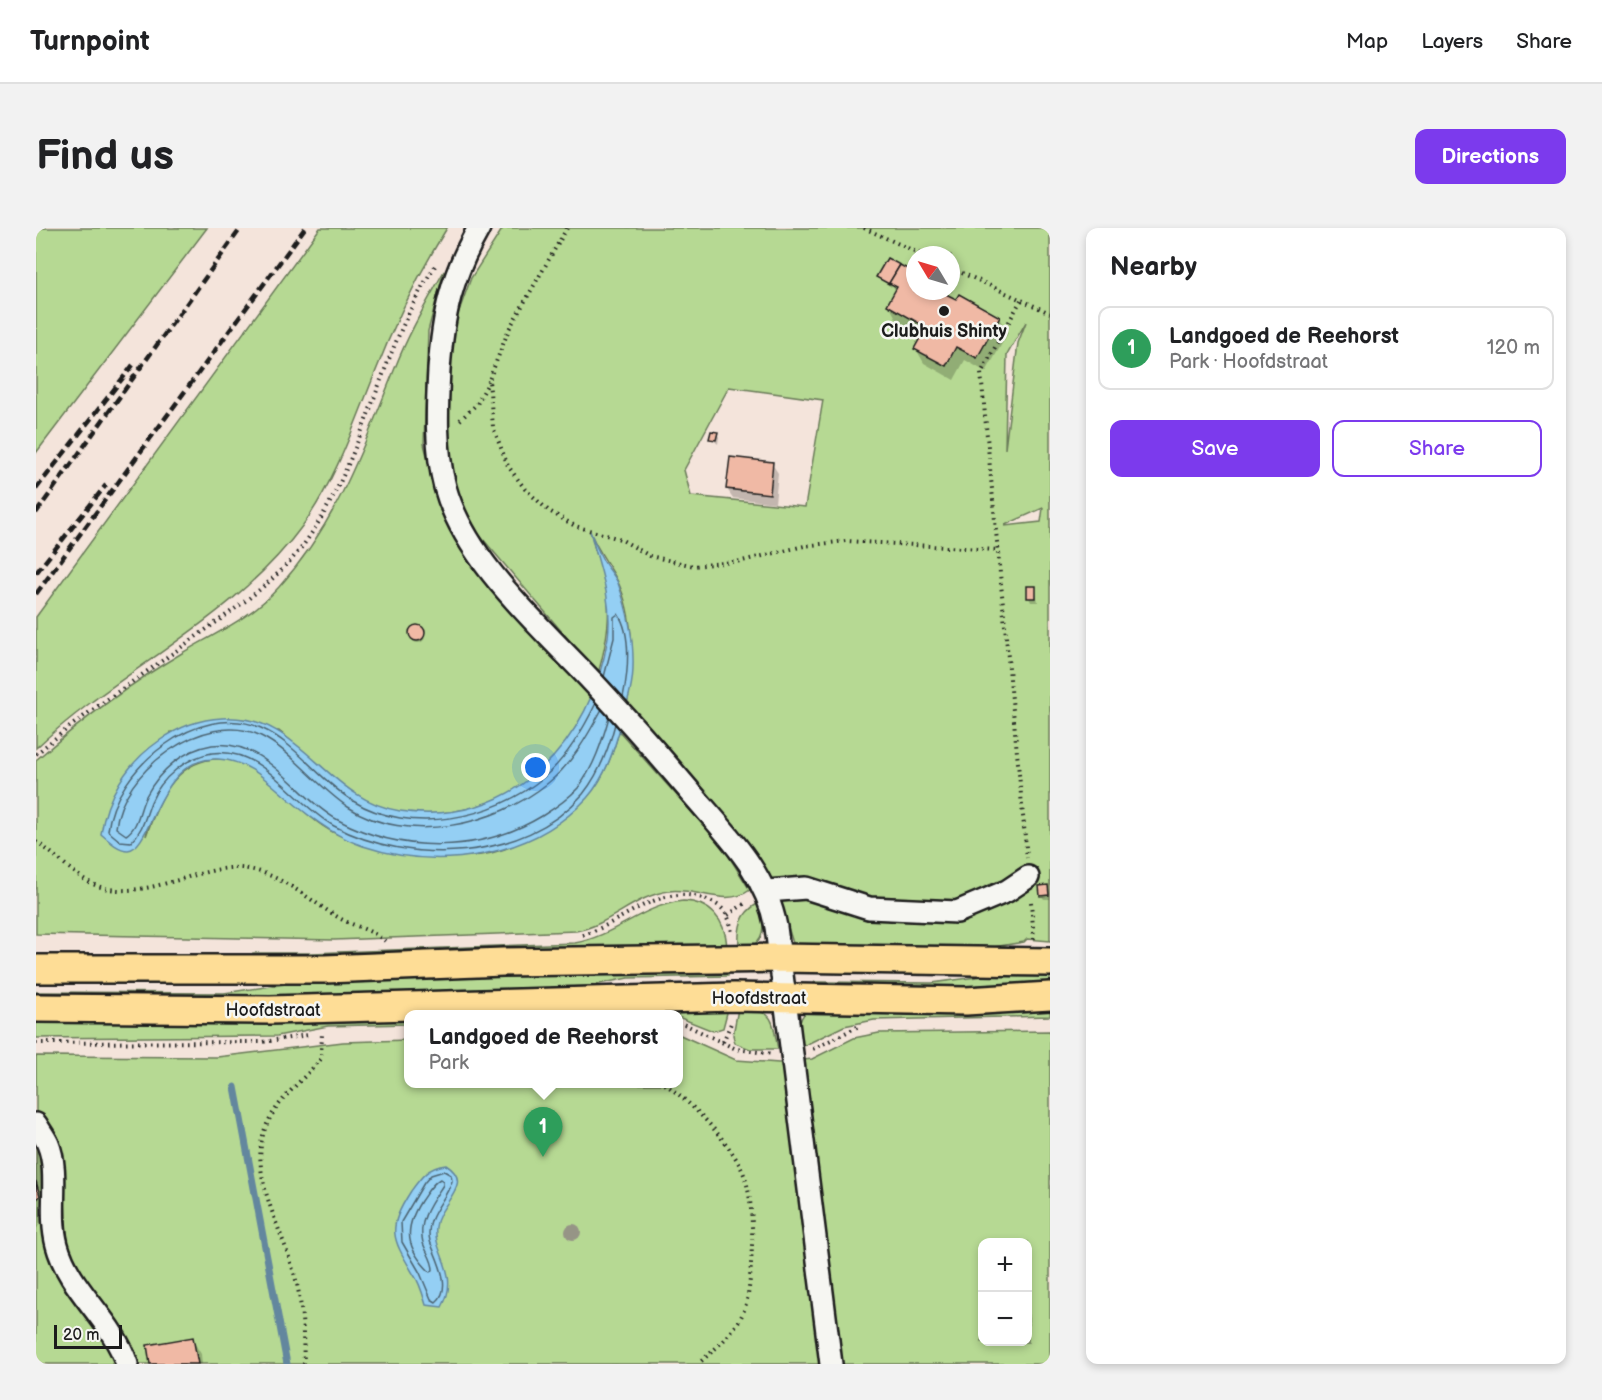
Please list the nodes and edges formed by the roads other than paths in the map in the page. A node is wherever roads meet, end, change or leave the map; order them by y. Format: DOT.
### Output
graph roads {
  1 [pos="479,228"];
  2 [pos="1028,877"];
  3 [pos="767,891"];
  4 [pos="1042,954"];
  5 [pos="780,958"];
  6 [pos="36,969"];
  7 [pos="1050,996"];
  8 [pos="784,997"];
  9 [pos="36,1008"];
  10 [pos="36,1124"];
  11 [pos="128,1364"];
  12 [pos="831,1364"];
  1 -- 3 [label="street"];
  2 -- 3 [label="street"];
  3 -- 5 [label="street"];
  4 -- 5 [label="main road"];
  5 -- 6 [label="main road"];
  5 -- 8 [label="street"];
  7 -- 8 [label="main road, Hoofdstraat"];
  8 -- 9 [label="main road, Hoofdstraat"];
  8 -- 12 [label="street"];
  10 -- 11 [label="street"];
}
